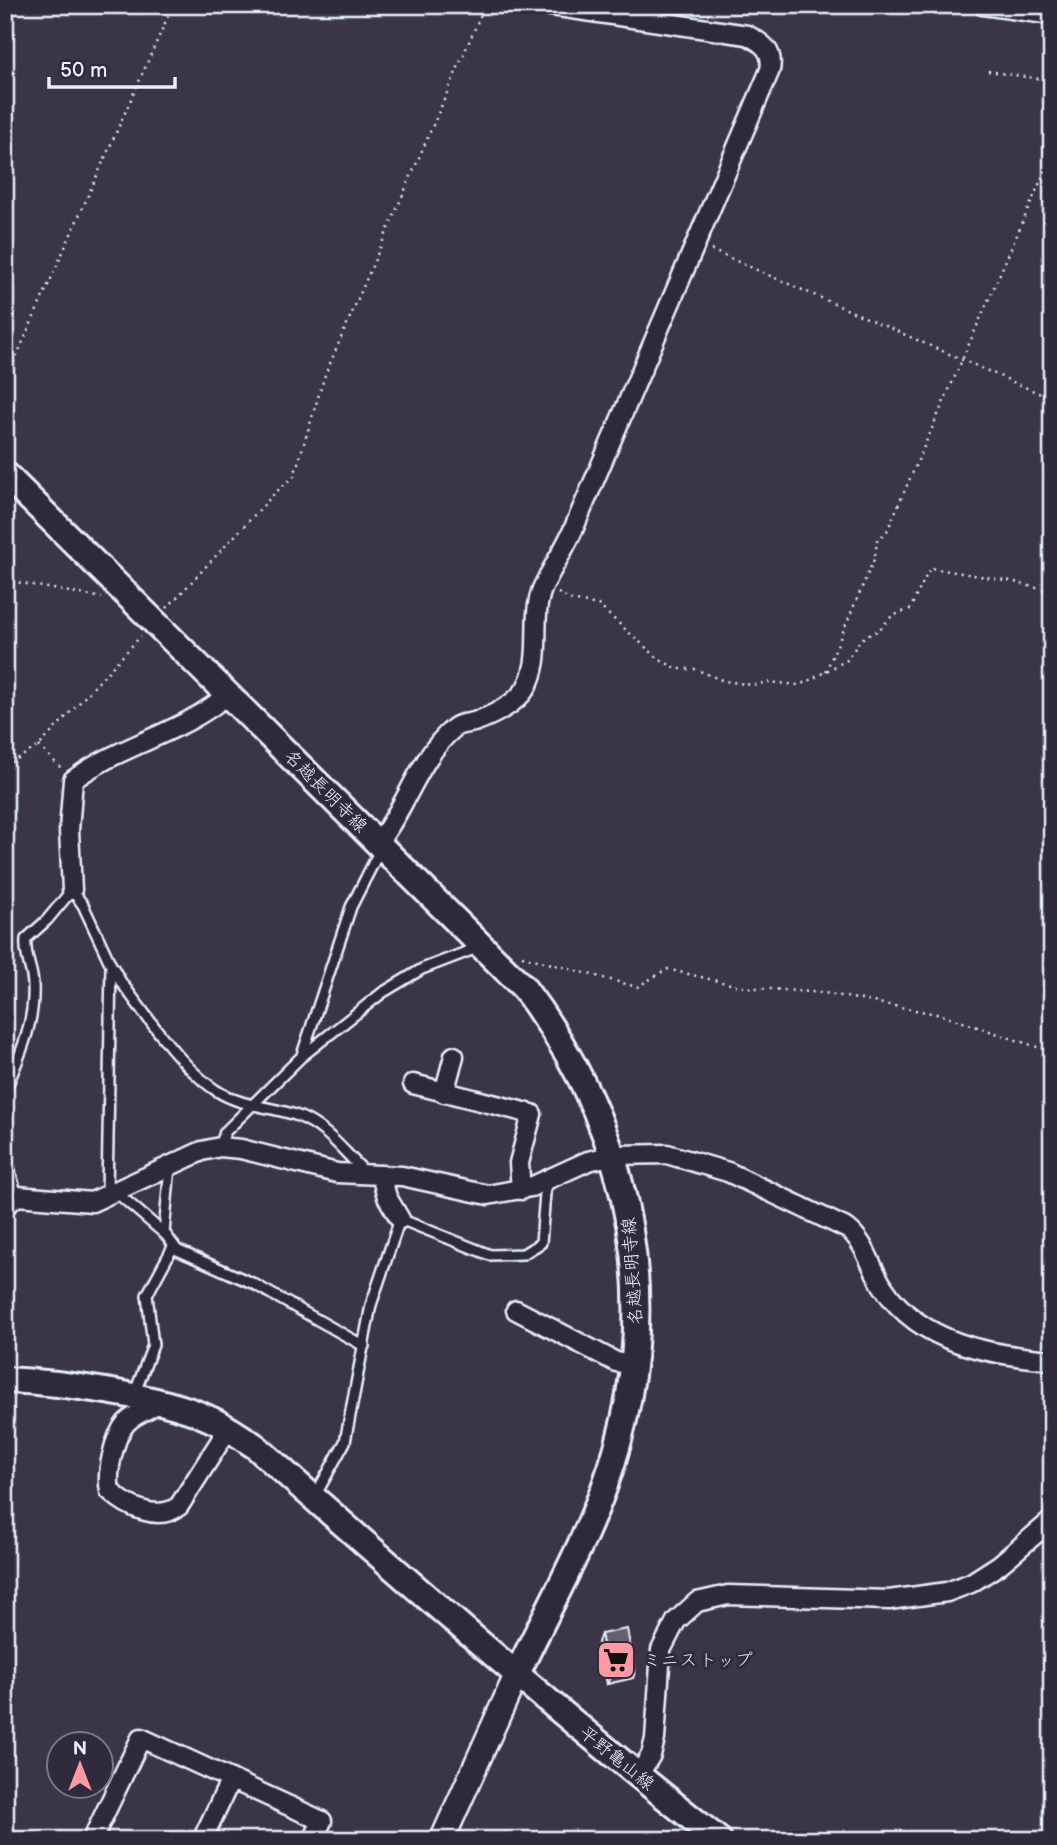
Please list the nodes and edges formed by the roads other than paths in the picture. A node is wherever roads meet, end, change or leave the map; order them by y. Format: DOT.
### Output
graph roads {
  1 [pos="545,5"];
  2 [pos="983,5"];
  3 [pos="1052,15"];
  4 [pos="5,474"];
  5 [pos="228,694"];
  6 [pos="380,844"];
  7 [pos="72,890"];
  8 [pos="482,946"];
  9 [pos="111,965"];
  10 [pos="301,1056"];
  11 [pos="454,1056"];
  12 [pos="413,1084"];
  13 [pos="5,1091"];
  14 [pos="444,1093"];
  15 [pos="250,1105"];
  16 [pos="220,1147"];
  17 [pos="5,1154"];
  18 [pos="614,1155"];
  19 [pos="170,1166"];
  20 [pos="359,1175"];
  21 [pos="381,1175"];
  22 [pos="546,1181"];
  23 [pos="521,1190"];
  24 [pos="111,1194"];
  25 [pos="11,1201"];
  26 [pos="400,1219"];
  27 [pos="164,1233"];
  28 [pos="173,1247"];
  29 [pos="516,1310"];
  30 [pos="364,1346"];
  31 [pos="1052,1360"];
  32 [pos="633,1365"];
  33 [pos="5,1380"];
  34 [pos="133,1398"];
  35 [pos="159,1403"];
  36 [pos="228,1429"];
  37 [pos="314,1499"];
  38 [pos="1052,1520"];
  39 [pos="516,1676"];
  40 [pos="638,1776"];
  41 [pos="230,1779"];
  42 [pos="92,1840"];
  43 [pos="202,1840"];
  44 [pos="313,1840"];
  45 [pos="442,1840"];
  46 [pos="719,1840"];
  1 -- 6 [label="street"];
  2 -- 3 [label="street"];
  4 -- 5 [label="main road, 名越長明寺線"];
  5 -- 6 [label="main road, 名越長明寺線"];
  5 -- 7 [label="street"];
  6 -- 8 [label="main road, 名越長明寺線"];
  6 -- 10 [label="lane"];
  7 -- 9 [label="lane"];
  7 -- 13 [label="lane"];
  8 -- 10 [label="lane"];
  8 -- 18 [label="main road, 名越長明寺線"];
  9 -- 15 [label="lane"];
  9 -- 24 [label="lane"];
  10 -- 15 [label="lane"];
  11 -- 14 [label="street"];
  12 -- 14 [label="street"];
  14 -- 23 [label="street"];
  15 -- 16 [label="lane"];
  15 -- 20 [label="lane"];
  16 -- 19 [label="street"];
  16 -- 20 [label="street"];
  17 -- 25 [label="lane"];
  18 -- 22 [label="street"];
  18 -- 31 [label="street"];
  18 -- 32 [label="main road, 名越長明寺線"];
  19 -- 24 [label="street"];
  19 -- 27 [label="lane"];
  20 -- 21 [label="street"];
  21 -- 23 [label="street"];
  21 -- 26 [label="street"];
  22 -- 23 [label="street"];
  22 -- 26 [label="lane"];
  24 -- 25 [label="street"];
  24 -- 27 [label="lane"];
  26 -- 30 [label="lane"];
  27 -- 28 [label="lane"];
  28 -- 30 [label="lane"];
  28 -- 34 [label="lane"];
  29 -- 32 [label="street"];
  30 -- 37 [label="lane"];
  32 -- 39 [label="main road, 名越長明寺線"];
  33 -- 34 [label="main road"];
  34 -- 35 [label="main road"];
  35 -- 36 [label="main road"];
  35 -- 36 [label="street"];
  36 -- 37 [label="main road"];
  37 -- 39 [label="main road"];
  38 -- 40 [label="street"];
  39 -- 40 [label="main road, 平野亀山線"];
  39 -- 45 [label="street"];
  40 -- 46 [label="main road, 平野亀山線"];
  41 -- 42 [label="street"];
  41 -- 43 [label="street"];
  41 -- 44 [label="street"];
}
